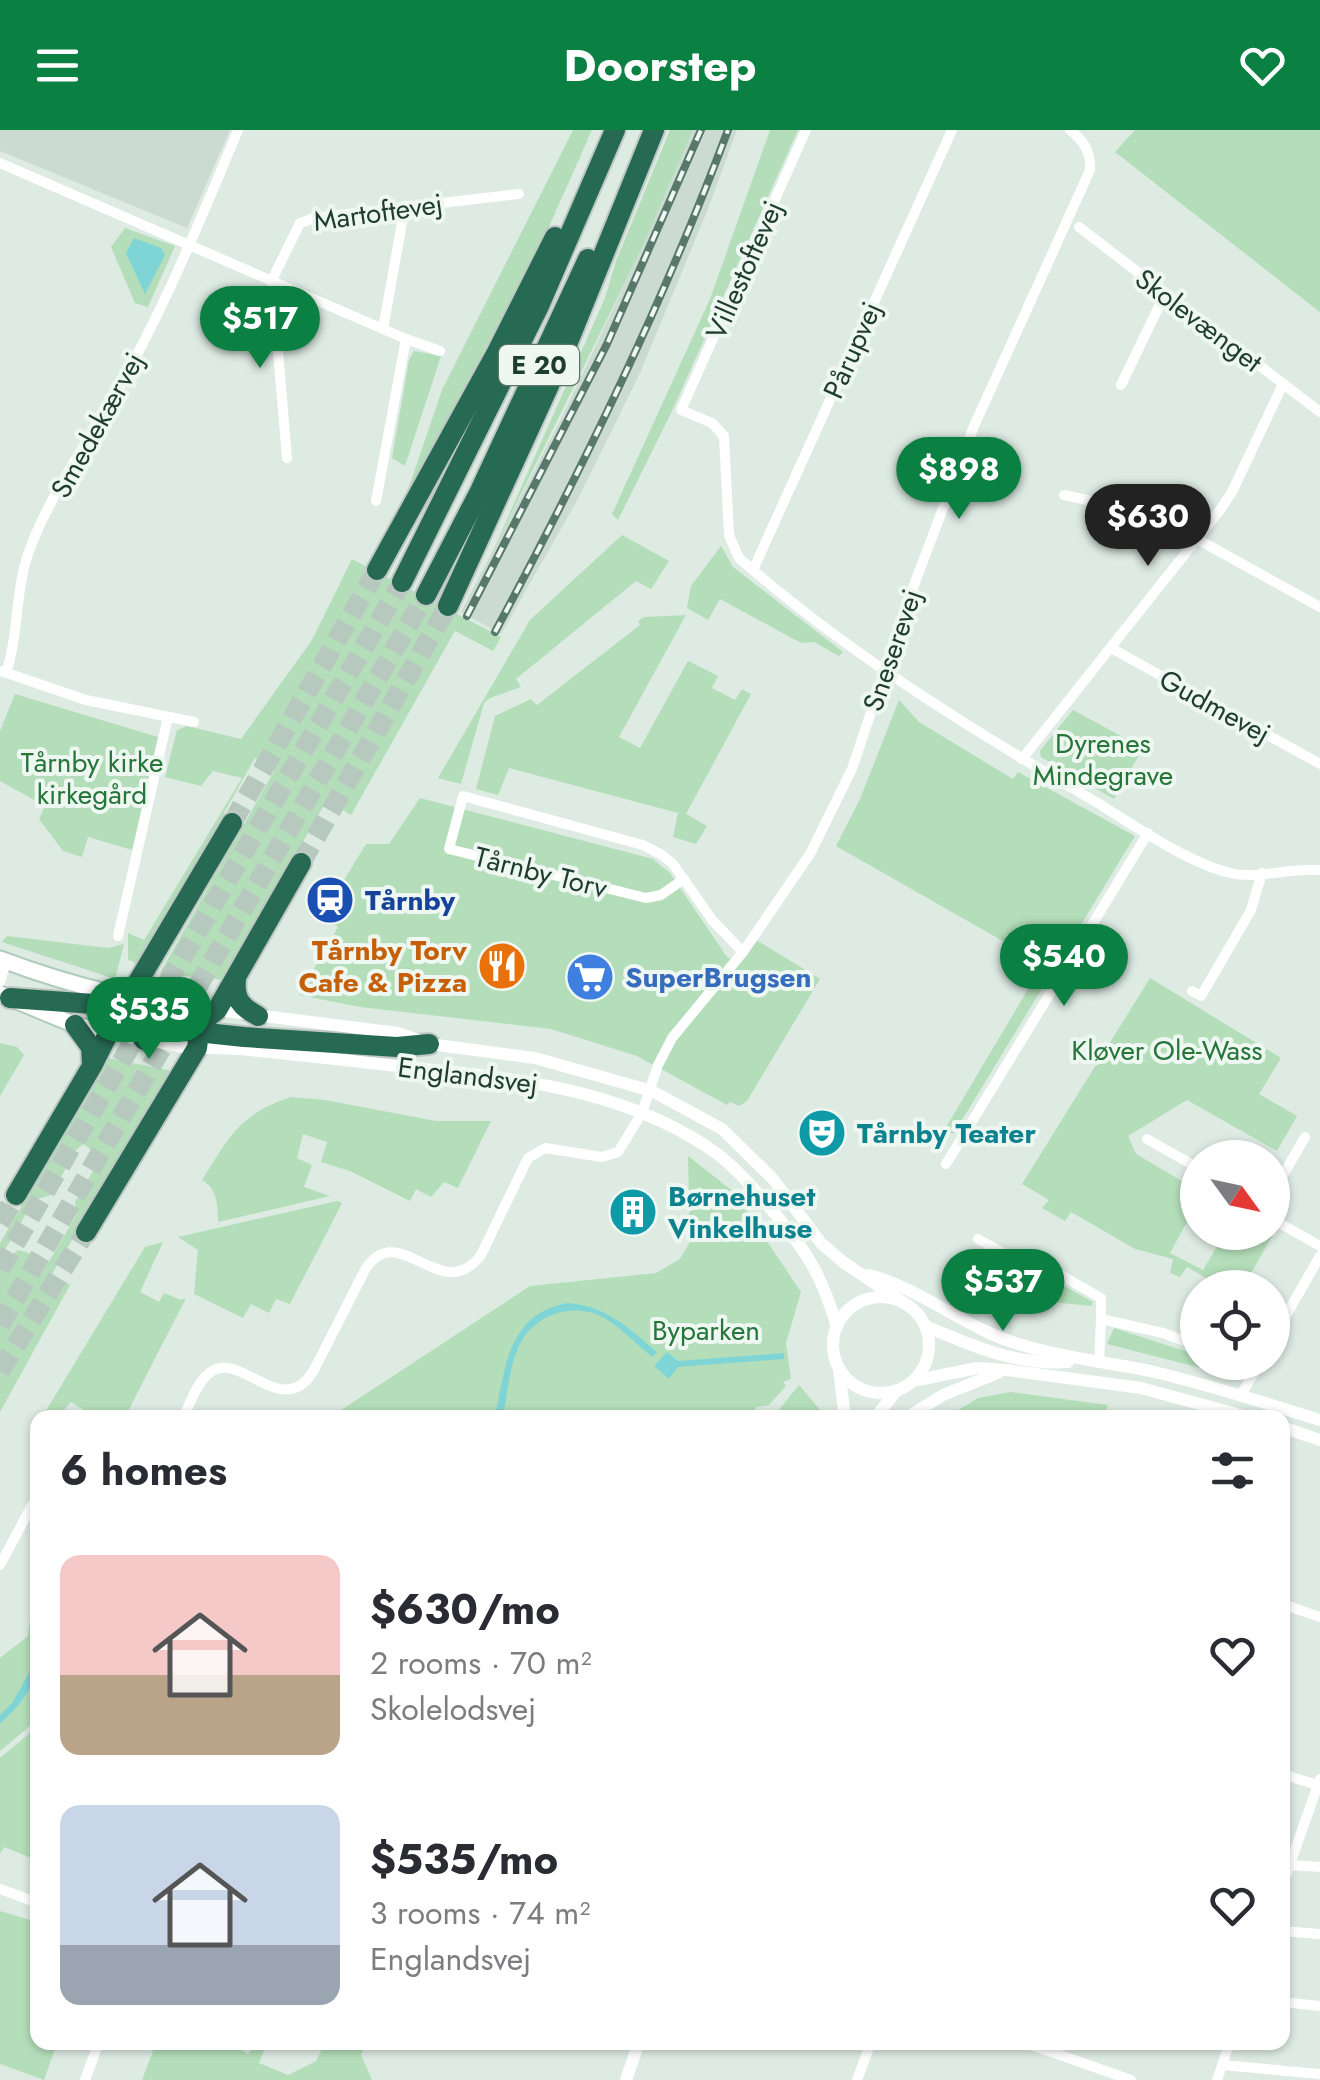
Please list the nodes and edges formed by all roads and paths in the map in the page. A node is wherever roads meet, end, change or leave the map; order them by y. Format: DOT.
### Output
graph roads {
  1 [pos="238,130"];
  2 [pos="602,130"];
  3 [pos="616,130"];
  4 [pos="642,130"];
  5 [pos="654,130"];
  6 [pos="806,130"];
  7 [pos="952,130"];
  8 [pos="1070,130"];
  9 [pos="0,163"];
  10 [pos="519,194"];
  11 [pos="405,206"];
  12 [pos="1079,227"];
  13 [pos="190,244"];
  14 [pos="272,280"];
  15 [pos="1165,294"];
  16 [pos="383,329"];
  17 [pos="406,339"];
  18 [pos="440,350"];
  19 [pos="1283,384"];
  20 [pos="1121,385"];
  21 [pos="1320,412"];
  22 [pos="288,458"];
  23 [pos="1064,495"];
  24 [pos="376,501"];
  25 [pos="1194,542"];
  26 [pos="378,570"];
  27 [pos="753,570"];
  28 [pos="402,582"];
  29 [pos="426,594"];
  30 [pos="448,606"];
  31 [pos="1320,607"];
  32 [pos="1111,648"];
  33 [pos="884,670"];
  34 [pos="3,672"];
  35 [pos="168,717"];
  36 [pos="194,722"];
  37 [pos="1022,759"];
  38 [pos="1320,764"];
  39 [pos="232,823"];
  40 [pos="1148,833"];
  41 [pos="300,863"];
  42 [pos="1319,868"];
  43 [pos="1262,874"];
  44 [pos="684,879"];
  45 [pos="118,936"];
  46 [pos="743,952"];
  47 [pos="3,960"];
  48 [pos="236,978"];
  49 [pos="1192,991"];
  50 [pos="3,992"];
  51 [pos="217,1010"];
  52 [pos="258,1016"];
  53 [pos="134,1017"];
  54 [pos="75,1026"];
  55 [pos="195,1028"];
  56 [pos="109,1032"];
  57 [pos="430,1044"];
  58 [pos="92,1066"];
  59 [pos="652,1091"];
  60 [pos="642,1113"];
  61 [pos="1305,1137"];
  62 [pos="1147,1139"];
  63 [pos="1180,1158"];
  64 [pos="1290,1163"];
  65 [pos="946,1164"];
  66 [pos="16,1194"];
  67 [pos="1290,1229"];
  68 [pos="86,1232"];
  69 [pos="978,1239"];
  70 [pos="1320,1246"];
  71 [pos="1320,1256"];
  72 [pos="857,1272"];
  73 [pos="901,1301"];
  74 [pos="1290,1308"];
  75 [pos="1101,1319"];
  76 [pos="925,1326"];
  77 [pos="837,1327"];
  78 [pos="1180,1340"];
  79 [pos="1080,1360"];
  80 [pos="1099,1363"];
  81 [pos="838,1366"];
  82 [pos="1007,1370"];
  83 [pos="1250,1380"];
  84 [pos="913,1381"];
  85 [pos="897,1390"];
  86 [pos="1241,1395"];
  87 [pos="187,1410"];
  88 [pos="844,1410"];
  89 [pos="881,1410"];
  90 [pos="920,1410"];
  91 [pos="1222,1410"];
  92 [pos="1288,1410"];
  93 [pos="1290,1411"];
  94 [pos="1320,1420"];
  95 [pos="1290,1430"];
  96 [pos="1320,1440"];
  97 [pos="30,1509"];
  98 [pos="0,1565"];
  99 [pos="1290,1607"];
  100 [pos="1320,1617"];
  101 [pos="1290,1776"];
  102 [pos="1319,1784"];
  103 [pos="1290,1866"];
  104 [pos="1320,1868"];
  105 [pos="0,1889"];
  106 [pos="30,1900"];
  107 [pos="1290,1931"];
  108 [pos="1320,1934"];
  109 [pos="1290,2003"];
  110 [pos="1320,2006"];
  111 [pos="96,2050"];
  112 [pos="636,2050"];
  113 [pos="868,2050"];
  114 [pos="1046,2050"];
  115 [pos="1227,2050"];
  116 [pos="1222,2066"];
  117 [pos="1320,2074"];
  118 [pos="86,2080"];
  119 [pos="626,2080"];
  120 [pos="857,2080"];
  121 [pos="1131,2080"];
  122 [pos="1217,2080"];
  1 -- 13 [label="street, Smedekærvej"];
  2 -- 26 [label="highway"];
  3 -- 28 [label="highway, E 20"];
  4 -- 29 [label="highway, E 20"];
  5 -- 30 [label="highway"];
  6 -- 27 [label="street, Villestoftevej"];
  7 -- 27 [label="street, Pårupvej"];
  8 -- 33 [label="street, Sneserevej"];
  9 -- 13 [label="street"];
  10 -- 11 [label="street, Martoftevej"];
  11 -- 14 [label="street, Martoftevej"];
  11 -- 16 [label="street"];
  12 -- 15 [label="street, Skolevænget"];
  13 -- 14 [label="street"];
  13 -- 34 [label="street, Smedekærvej"];
  14 -- 16 [label="street"];
  14 -- 22 [label="street"];
  15 -- 19 [label="street, Skolevænget"];
  15 -- 20 [label="street"];
  16 -- 17 [label="street"];
  17 -- 18 [label="street"];
  17 -- 24 [label="street"];
  19 -- 21 [label="street, Skolevænget"];
  19 -- 25 [label="street"];
  23 -- 25 [label="street"];
  25 -- 31 [label="street"];
  25 -- 32 [label="street"];
  27 -- 33 [label="street"];
  32 -- 37 [label="street"];
  32 -- 38 [label="street, Gudmevej"];
  33 -- 37 [label="street"];
  33 -- 46 [label="street, Sneserevej"];
  34 -- 35 [label="street"];
  35 -- 36 [label="street"];
  35 -- 45 [label="street"];
  37 -- 40 [label="street"];
  39 -- 53 [label="highway"];
  40 -- 43 [label="street"];
  40 -- 65 [label="street"];
  41 -- 48 [label="highway"];
  42 -- 43 [label="street"];
  43 -- 49 [label="street"];
  44 -- 44 [label="street, Tårnby Torv"];
  44 -- 46 [label="street, Tårnby Torv"];
  46 -- 59 [label="street, Sneserevej"];
  47 -- 50 [label="street"];
  47 -- 53 [label="main road"];
  48 -- 51 [label="highway"];
  48 -- 52 [label="highway"];
  50 -- 53 [label="highway"];
  50 -- 54 [label="main road"];
  51 -- 52 [label="street, Englandsvej"];
  51 -- 55 [label="highway"];
  52 -- 57 [label="street, Englandsvej"];
  53 -- 55 [label="highway"];
  53 -- 56 [label="highway"];
  54 -- 56 [label="main road"];
  54 -- 58 [label="highway"];
  55 -- 57 [label="highway"];
  55 -- 60 [label="street, Englandsvej"];
  55 -- 68 [label="highway"];
  56 -- 58 [label="highway"];
  57 -- 59 [label="street, Englandsvej"];
  58 -- 66 [label="highway"];
  59 -- 60 [label="street, Sneserevej"];
  59 -- 72 [label="street, Englandsvej"];
  60 -- 77 [label="street, Englandsvej"];
  60 -- 87 [label="street, Sneserevej"];
  61 -- 64 [label="street"];
  62 -- 63 [label="street"];
  67 -- 70 [label="street"];
  69 -- 75 [label="street"];
  71 -- 74 [label="street"];
  72 -- 73 [label="street, Englandsvej"];
  72 -- 79 [label="street, Englandsvej"];
  73 -- 76 [label="street"];
  73 -- 77 [label="street"];
  75 -- 78 [label="street"];
  75 -- 80 [label="street"];
  76 -- 79 [label="street, Englandsvej"];
  76 -- 84 [label="street"];
  77 -- 81 [label="street"];
  79 -- 80 [label="street, Englandsvej"];
  80 -- 86 [label="street, Englandsvej"];
  81 -- 85 [label="street"];
  81 -- 88 [label="street"];
  82 -- 84 [label="street"];
  82 -- 90 [label="street"];
  82 -- 91 [label="street"];
  83 -- 86 [label="street"];
  84 -- 85 [label="street"];
  85 -- 89 [label="street"];
  86 -- 92 [label="street, Englandsvej"];
  93 -- 94 [label="street, Englandsvej"];
  95 -- 96 [label="street"];
  97 -- 98 [label="street"];
  99 -- 100 [label="street"];
  101 -- 102 [label="street"];
  102 -- 103 [label="street"];
  103 -- 104 [label="street"];
  105 -- 106 [label="street"];
  107 -- 108 [label="street"];
  109 -- 110 [label="street"];
  111 -- 118 [label="street"];
  112 -- 119 [label="street"];
  113 -- 120 [label="street"];
  114 -- 121 [label="street"];
  115 -- 116 [label="street"];
  116 -- 117 [label="street"];
  116 -- 122 [label="street"];
}
